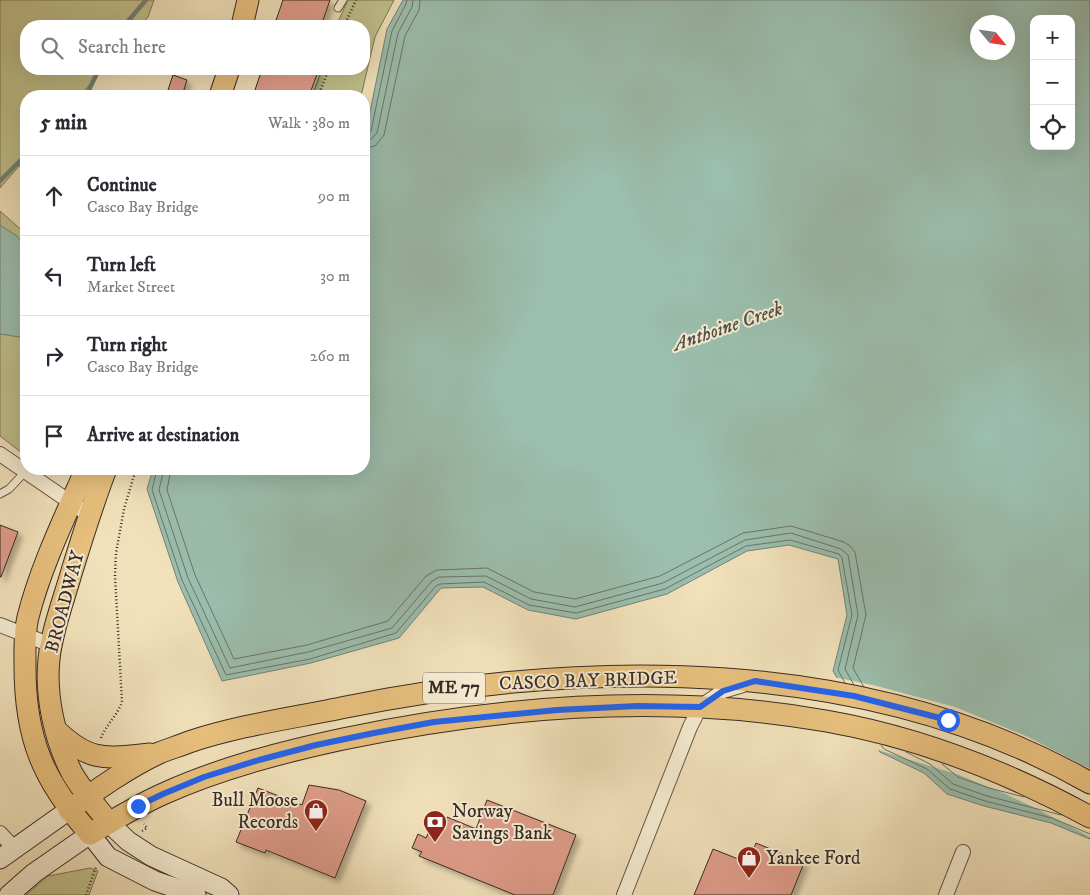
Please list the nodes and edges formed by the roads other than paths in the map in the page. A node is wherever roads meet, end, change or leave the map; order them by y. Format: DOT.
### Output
graph roads {
  1 [pos="248,0"];
  2 [pos="343,0"];
  3 [pos="338,8"];
  4 [pos="243,20"];
  5 [pos="227,75"];
  6 [pos="222,90"];
  7 [pos="0,454"];
  8 [pos="20,468"];
  9 [pos="22,475"];
  10 [pos="29,475"];
  11 [pos="83,475"];
  12 [pos="104,475"];
  13 [pos="0,494"];
  14 [pos="71,503"];
  15 [pos="89,515"];
  16 [pos="0,625"];
  17 [pos="25,635"];
  18 [pos="51,645"];
  19 [pos="755,681"];
  20 [pos="700,707"];
  21 [pos="57,731"];
  22 [pos="160,752"];
  23 [pos="1090,783"];
  24 [pos="88,796"];
  25 [pos="69,810"];
  26 [pos="1090,817"];
  27 [pos="109,823"];
  28 [pos="0,833"];
  29 [pos="90,834"];
  30 [pos="963,852"];
  31 [pos="7,854"];
  32 [pos="9,895"];
  33 [pos="196,895"];
  34 [pos="230,895"];
  35 [pos="624,895"];
  36 [pos="948,895"];
  1 -- 4 [label="main road"];
  2 -- 3 [label="lane"];
  5 -- 6 [label="main road"];
  7 -- 8 [label="street"];
  9 -- 13 [label="lane"];
  10 -- 14 [label="street"];
  11 -- 14 [label="main road, BROADWAY"];
  12 -- 15 [label="main road, BROADWAY"];
  14 -- 15 [label="street"];
  14 -- 17 [label="main road, BROADWAY"];
  15 -- 18 [label="main road, BROADWAY"];
  16 -- 17 [label="street"];
  17 -- 18 [label="street"];
  17 -- 25 [label="main road, BROADWAY"];
  18 -- 21 [label="main road, BROADWAY"];
  19 -- 20 [label="street"];
  19 -- 22 [label="main road, CASCO BAY BRIDGE / ME 77"];
  19 -- 23 [label="main road, CASCO BAY BRIDGE / ME 77"];
  20 -- 26 [label="main road, CASCO BAY BRIDGE / ME 77"];
  20 -- 27 [label="main road, CASCO BAY BRIDGE / ME 77"];
  20 -- 35 [label="street"];
  21 -- 22 [label="main road"];
  21 -- 24 [label="main road, BROADWAY"];
  22 -- 24 [label="main road, CASCO BAY BRIDGE / ME 77"];
  24 -- 25 [label="main road, ME 77"];
  24 -- 27 [label="main road, BROADWAY"];
  25 -- 29 [label="main road, BROADWAY"];
  25 -- 31 [label="street, ME 77"];
  27 -- 29 [label="main road, ME 77"];
  27 -- 34 [label="street"];
  28 -- 31 [label="street"];
  29 -- 32 [label="street, ME 77"];
  29 -- 33 [label="street"];
  30 -- 36 [label="street"];
}
